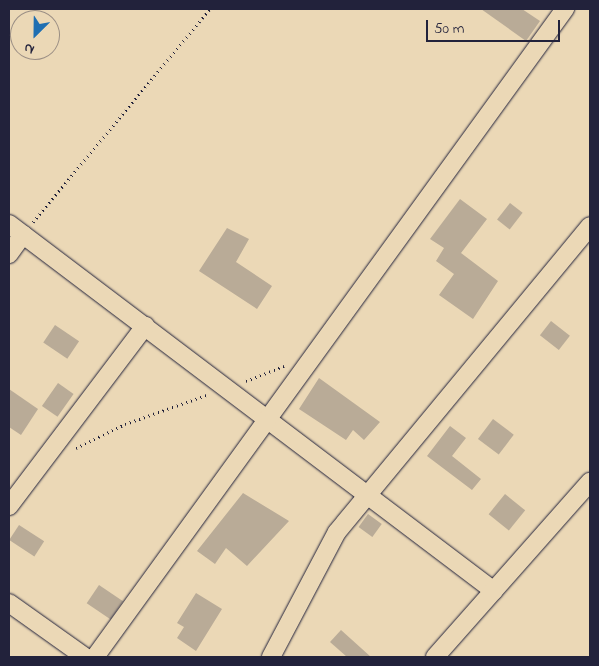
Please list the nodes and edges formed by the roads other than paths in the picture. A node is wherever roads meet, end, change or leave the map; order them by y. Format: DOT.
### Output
graph roads {
  1 [pos="565,9"];
  2 [pos="9,224"];
  3 [pos="590,226"];
  4 [pos="23,235"];
  5 [pos="9,254"];
  6 [pos="145,326"];
  7 [pos="269,418"];
  8 [pos="590,482"];
  9 [pos="369,493"];
  10 [pos="9,506"];
  11 [pos="494,591"];
  12 [pos="9,603"];
  13 [pos="85,657"];
  14 [pos="95,657"];
  15 [pos="271,657"];
  16 [pos="435,657"];
  1 -- 7 [label="street"];
  2 -- 4 [label="street"];
  3 -- 9 [label="street"];
  4 -- 5 [label="street"];
  4 -- 6 [label="street"];
  6 -- 7 [label="street"];
  6 -- 10 [label="street"];
  7 -- 9 [label="street"];
  7 -- 14 [label="street"];
  8 -- 11 [label="street"];
  9 -- 11 [label="street"];
  9 -- 15 [label="street"];
  11 -- 16 [label="street"];
  12 -- 13 [label="street"];
}
